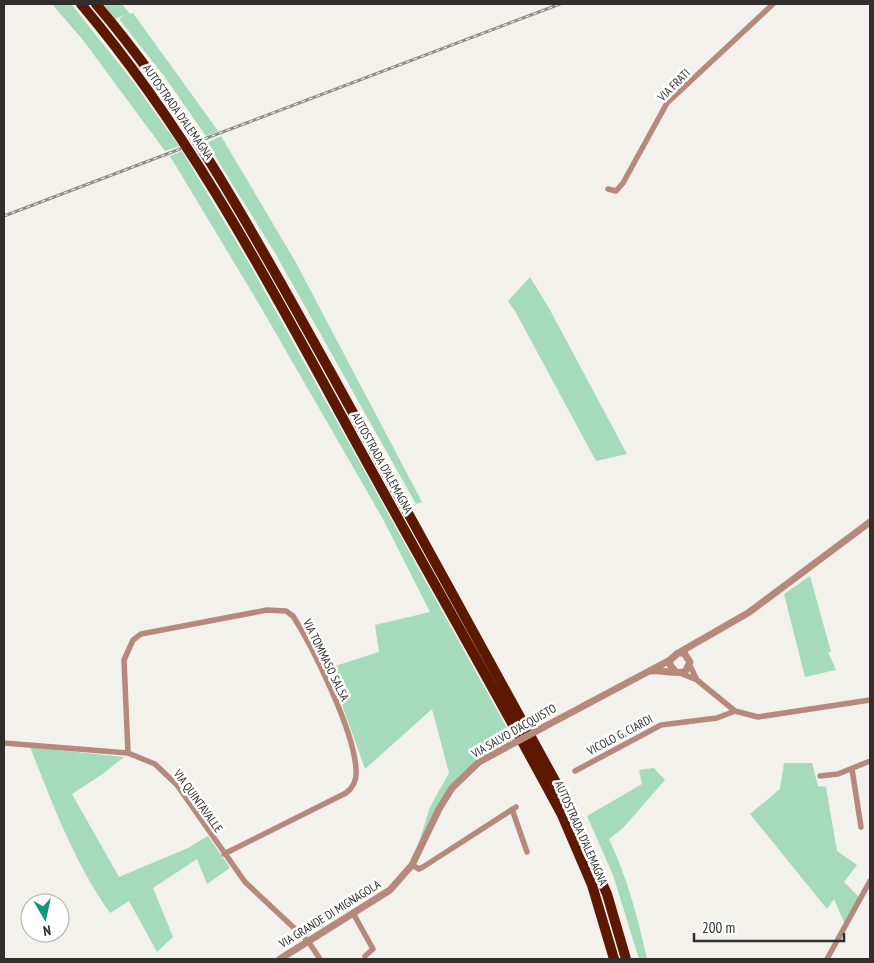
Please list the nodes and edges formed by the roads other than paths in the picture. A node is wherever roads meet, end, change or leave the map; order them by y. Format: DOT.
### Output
graph roads {
  1 [pos="81,4"];
  2 [pos="96,4"];
  3 [pos="772,4"];
  4 [pos="608,190"];
  5 [pos="870,522"];
  6 [pos="698,640"];
  7 [pos="680,652"];
  8 [pos="670,660"];
  9 [pos="690,663"];
  10 [pos="678,672"];
  11 [pos="642,674"];
  12 [pos="697,680"];
  13 [pos="870,700"];
  14 [pos="870,704"];
  15 [pos="736,711"];
  16 [pos="4,743"];
  17 [pos="128,753"];
  18 [pos="870,761"];
  19 [pos="852,768"];
  20 [pos="575,771"];
  21 [pos="820,776"];
  22 [pos="861,827"];
  23 [pos="527,852"];
  24 [pos="224,854"];
  25 [pos="412,865"];
  26 [pos="870,881"];
  27 [pos="353,914"];
  28 [pos="308,941"];
  29 [pos="365,956"];
  30 [pos="280,959"];
  31 [pos="320,959"];
  32 [pos="614,959"];
  33 [pos="626,959"];
  34 [pos="827,959"];
  1 -- 32 [label="highway, AUTOSTRADA D'ALEMAGNA"];
  2 -- 33 [label="highway, AUTOSTRADA D'ALEMAGNA"];
  3 -- 4 [label="street, VIA FRATI"];
  5 -- 6 [label="street, VIA SALVO D'ACQUISTO"];
  6 -- 7 [label="street, VIA SALVO D'ACQUISTO"];
  6 -- 9 [label="street"];
  7 -- 8 [label="street, VIA SALVO D'ACQUISTO"];
  7 -- 9 [label="street"];
  8 -- 10 [label="street"];
  8 -- 11 [label="street, VIA SALVO D'ACQUISTO"];
  9 -- 10 [label="street"];
  9 -- 12 [label="street"];
  10 -- 11 [label="street, VIA SALVO D'ACQUISTO"];
  10 -- 12 [label="street"];
  11 -- 25 [label="street, VIA SALVO D'ACQUISTO, bridge"];
  12 -- 15 [label="street"];
  13 -- 14 [label="street"];
  13 -- 15 [label="street"];
  15 -- 20 [label="street, VICOLO G. CIARDI"];
  16 -- 17 [label="street, VIA QUINTAVALLE"];
  17 -- 24 [label="street, VIA QUINTAVALLE"];
  17 -- 24 [label="street, VIA TOMMASO SALSA"];
  18 -- 19 [label="street"];
  19 -- 21 [label="street"];
  19 -- 22 [label="street"];
  23 -- 25 [label="street"];
  24 -- 28 [label="street, VIA QUINTAVALLE"];
  25 -- 27 [label="street, VIA GRANDE DI MIGNAGOLA"];
  26 -- 34 [label="street"];
  27 -- 28 [label="street, VIA GRANDE DI MIGNAGOLA"];
  27 -- 29 [label="street"];
  28 -- 30 [label="street, VIA GRANDE DI MIGNAGOLA"];
  28 -- 31 [label="street, VIA QUINTAVALLE"];
}
